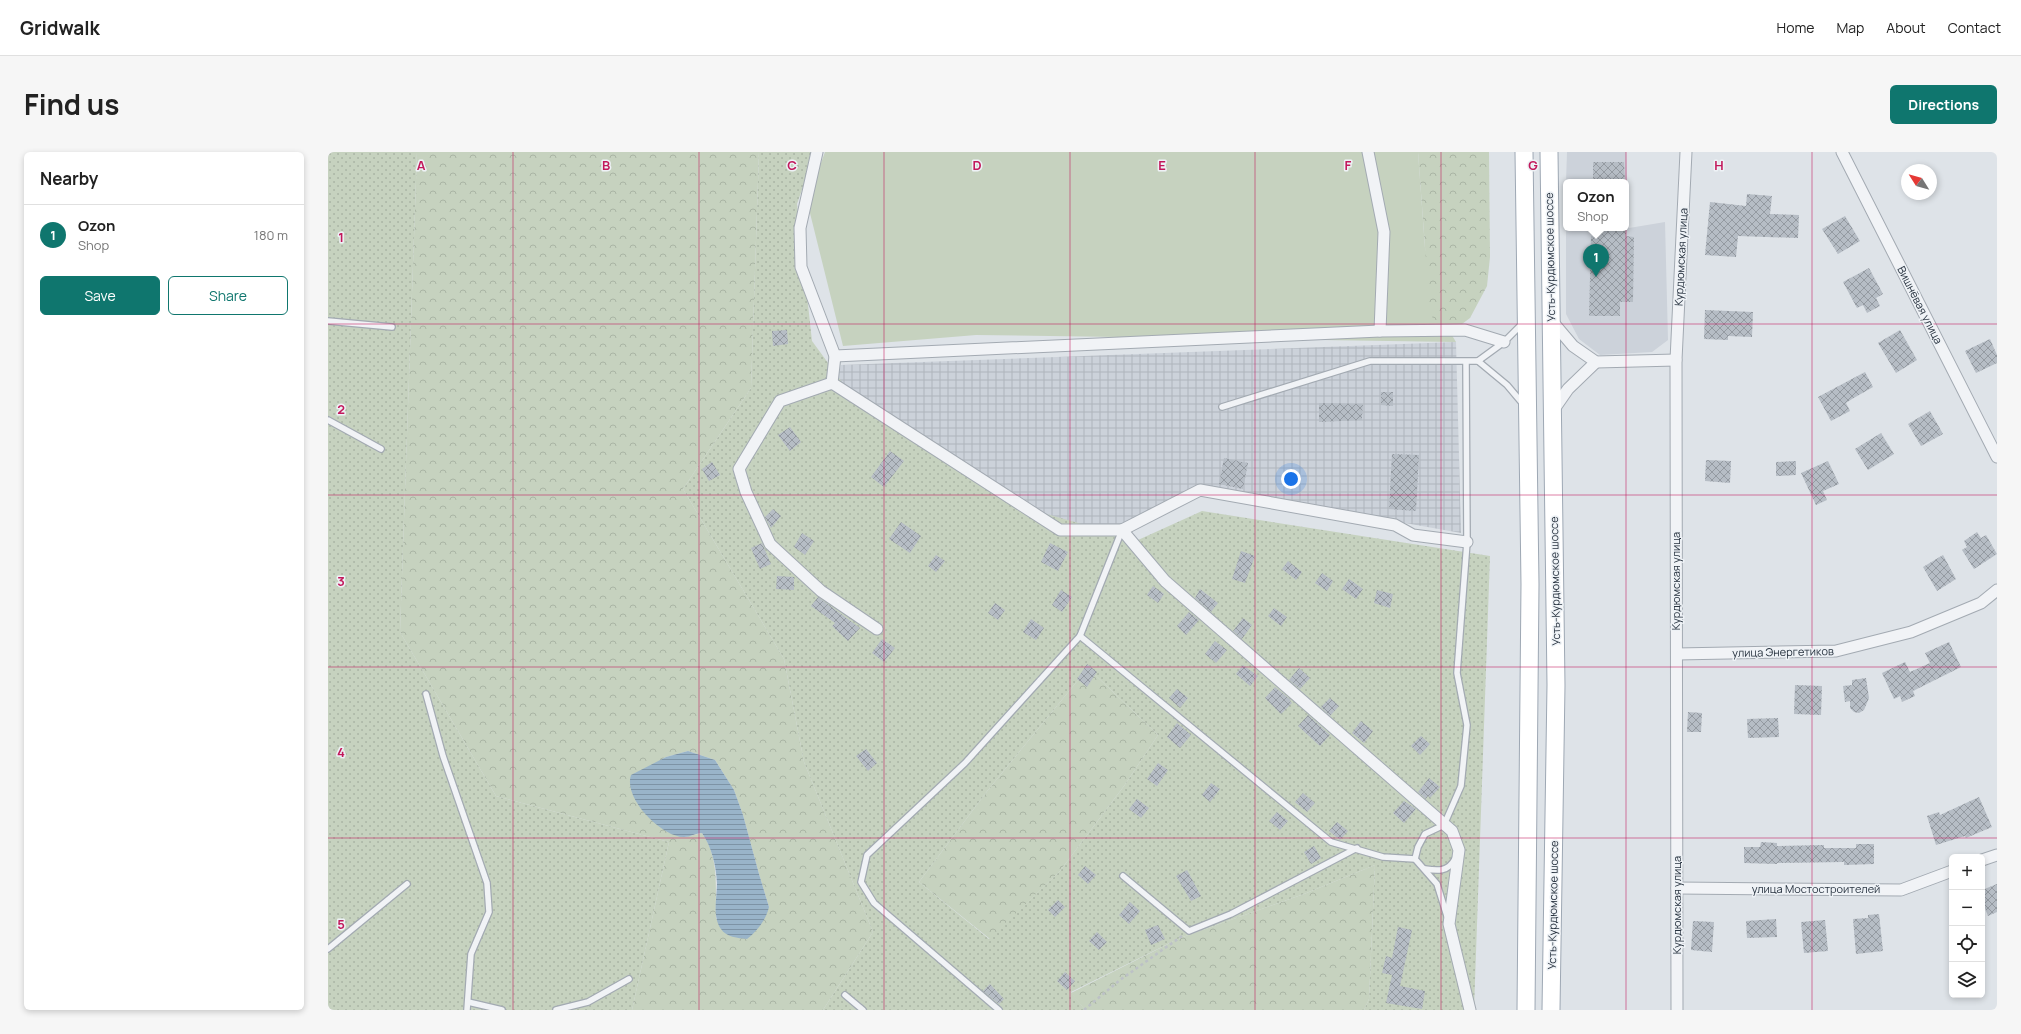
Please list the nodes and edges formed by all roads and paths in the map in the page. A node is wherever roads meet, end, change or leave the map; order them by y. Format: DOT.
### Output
graph roads {
  1 [pos="817,152"];
  2 [pos="1368,152"];
  3 [pos="1524,152"];
  4 [pos="1549,152"];
  5 [pos="1686,152"];
  6 [pos="1842,152"];
  7 [pos="1550,319"];
  8 [pos="328,320"];
  9 [pos="1527,320"];
  10 [pos="392,327"];
  11 [pos="1380,331"];
  12 [pos="1504,342"];
  13 [pos="835,356"];
  14 [pos="1676,360"];
  15 [pos="1478,361"];
  16 [pos="1466,362"];
  17 [pos="1596,362"];
  18 [pos="832,383"];
  19 [pos="1222,407"];
  20 [pos="1529,410"];
  21 [pos="1552,412"];
  22 [pos="328,420"];
  23 [pos="382,449"];
  24 [pos="1997,457"];
  25 [pos="1122,530"];
  26 [pos="1467,542"];
  27 [pos="1997,590"];
  28 [pos="877,629"];
  29 [pos="1080,636"];
  30 [pos="1677,654"];
  31 [pos="426,694"];
  32 [pos="1444,825"];
  33 [pos="1356,848"];
  34 [pos="1459,850"];
  35 [pos="1997,855"];
  36 [pos="1415,859"];
  37 [pos="1985,859"];
  38 [pos="1425,869"];
  39 [pos="1949,872"];
  40 [pos="1122,876"];
  41 [pos="407,884"];
  42 [pos="1677,888"];
  43 [pos="1450,924"];
  44 [pos="1189,931"];
  45 [pos="328,949"];
  46 [pos="629,979"];
  47 [pos="845,995"];
  48 [pos="468,1002"];
  49 [pos="467,1010"];
  50 [pos="502,1010"];
  51 [pos="556,1010"];
  52 [pos="864,1010"];
  53 [pos="999,1010"];
  54 [pos="1084,1010"];
  55 [pos="1470,1010"];
  56 [pos="1526,1010"];
  57 [pos="1551,1010"];
  58 [pos="1677,1010"];
  1 -- 13 [label="street"];
  2 -- 11 [label="street"];
  3 -- 9 [label="main road"];
  4 -- 7 [label="main road, Усть-Курдюмское шоссе"];
  5 -- 14 [label="street, Курдюмская улица"];
  6 -- 24 [label="street, Вишнёвая улица"];
  7 -- 17 [label="street"];
  7 -- 21 [label="main road, Усть-Курдюмское шоссе"];
  8 -- 10 [label="lane"];
  9 -- 12 [label="lane"];
  9 -- 20 [label="main road"];
  11 -- 12 [label="street"];
  11 -- 13 [label="street"];
  12 -- 15 [label="lane"];
  13 -- 18 [label="street"];
  14 -- 17 [label="street"];
  14 -- 30 [label="street, Курдюмская улица"];
  15 -- 16 [label="lane"];
  15 -- 20 [label="lane"];
  16 -- 19 [label="lane"];
  16 -- 26 [label="lane"];
  17 -- 21 [label="street"];
  18 -- 25 [label="street"];
  18 -- 28 [label="street"];
  20 -- 56 [label="main road"];
  21 -- 57 [label="main road, Усть-Курдюмское шоссе"];
  22 -- 23 [label="lane"];
  25 -- 26 [label="street"];
  25 -- 29 [label="lane"];
  25 -- 32 [label="street"];
  26 -- 32 [label="lane"];
  27 -- 30 [label="street, улица Энергетиков"];
  29 -- 33 [label="lane"];
  29 -- 53 [label="lane"];
  30 -- 42 [label="street, Курдюмская улица"];
  31 -- 48 [label="lane"];
  32 -- 34 [label="street"];
  32 -- 36 [label="lane"];
  33 -- 36 [label="lane"];
  33 -- 44 [label="lane"];
  34 -- 38 [label="lane"];
  34 -- 43 [label="street"];
  35 -- 37 [label="street"];
  36 -- 38 [label="lane"];
  38 -- 43 [label="lane"];
  39 -- 42 [label="street, улица Мостостроителей"];
  40 -- 44 [label="lane"];
  41 -- 45 [label="lane"];
  42 -- 58 [label="street, Курдюмская улица"];
  43 -- 55 [label="street"];
  44 -- 54 [label="path"];
  46 -- 51 [label="lane"];
  47 -- 52 [label="lane"];
  48 -- 49 [label="lane"];
  48 -- 50 [label="lane"];
}
